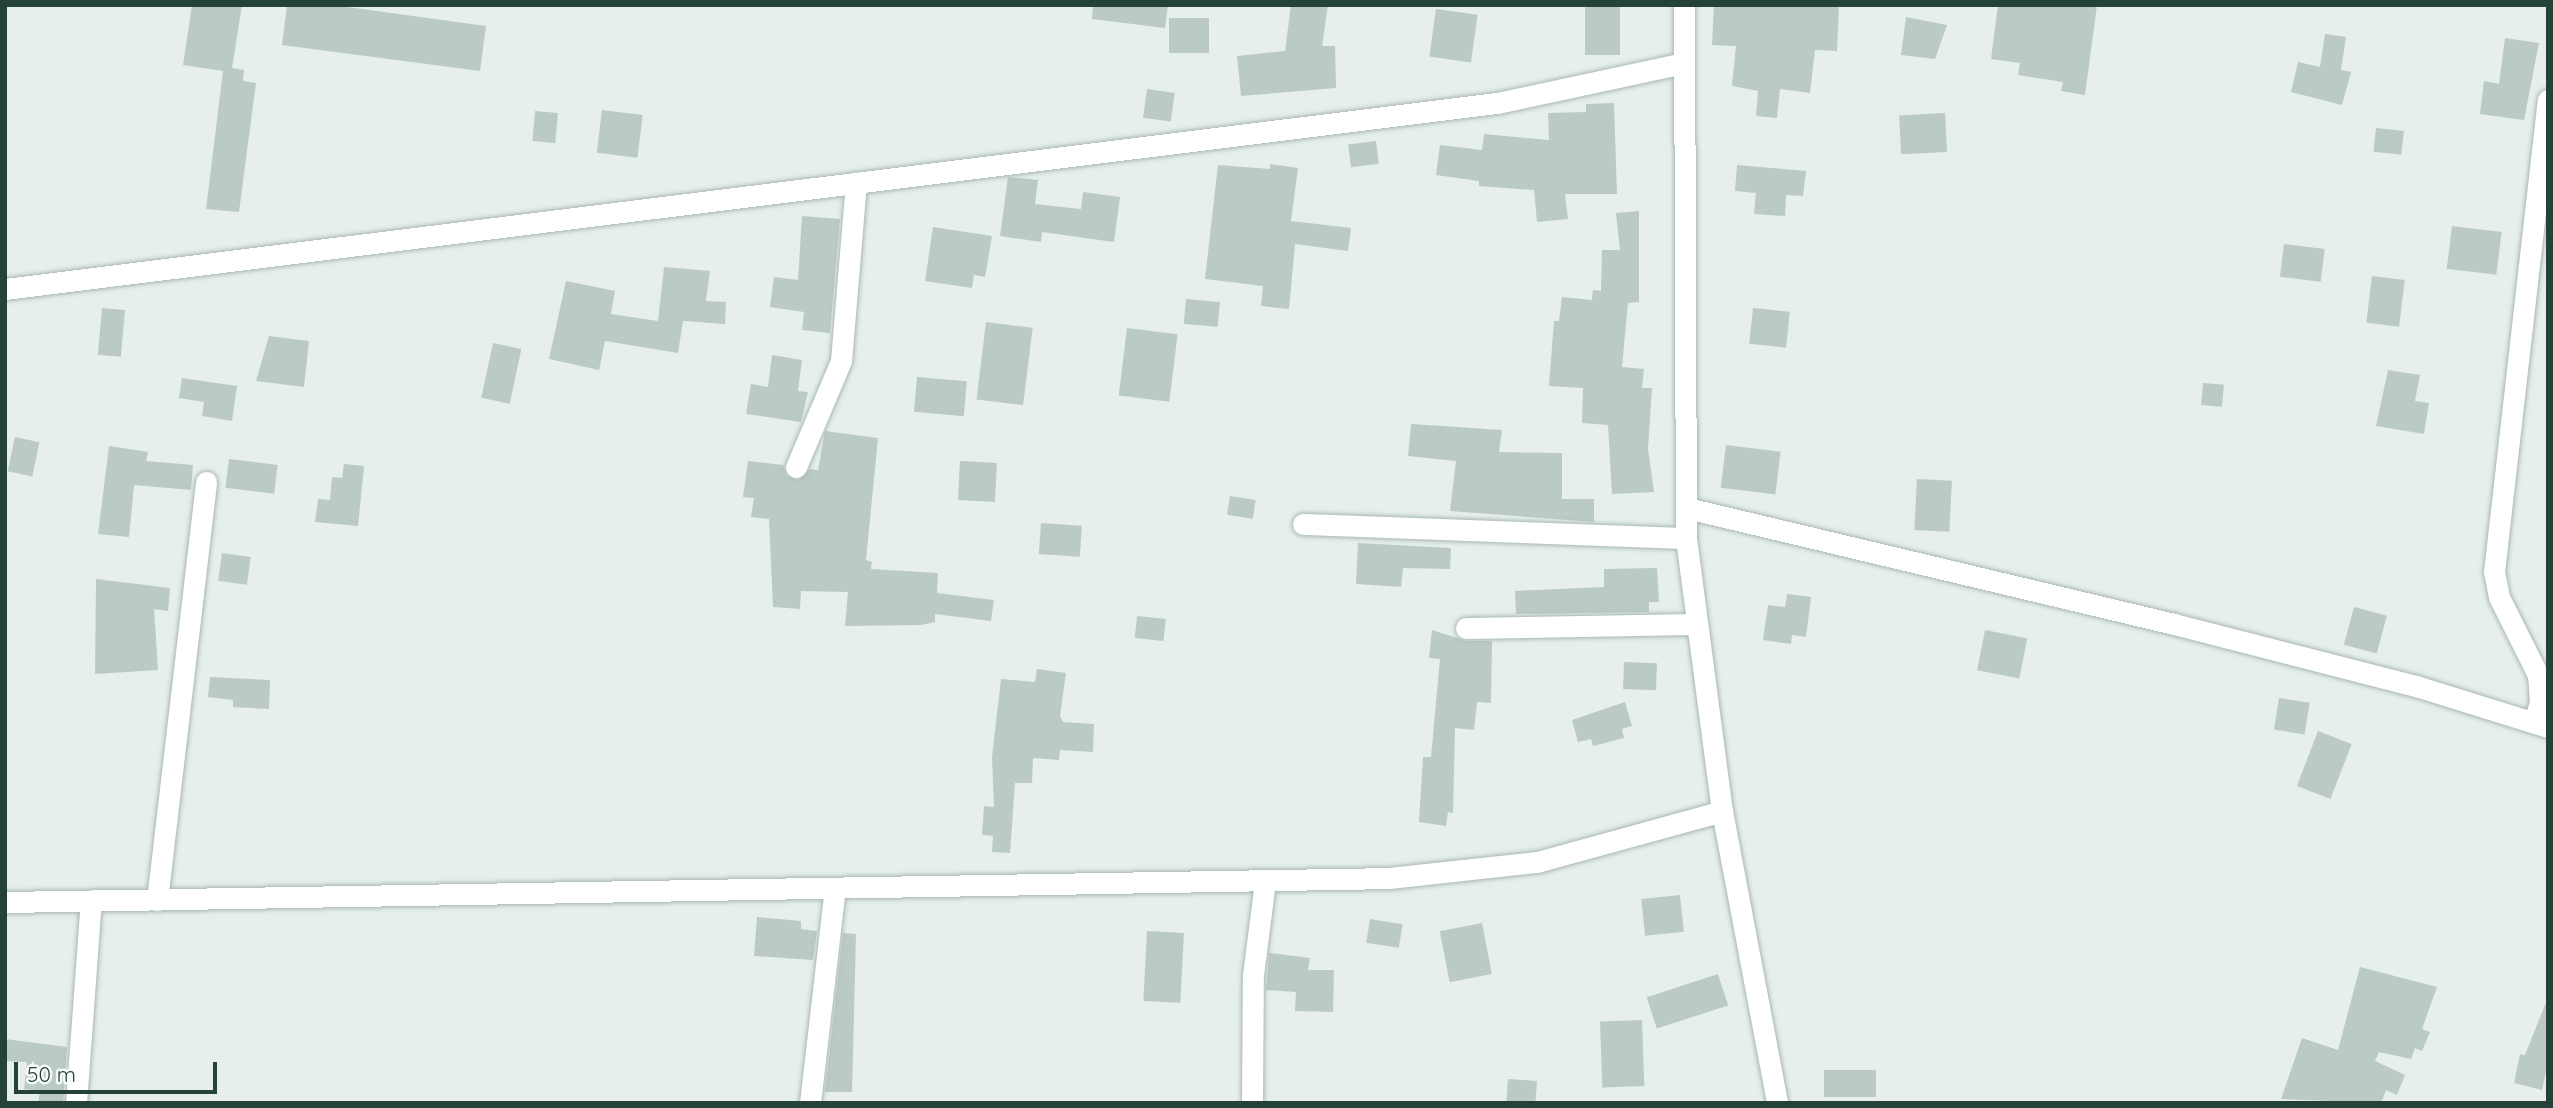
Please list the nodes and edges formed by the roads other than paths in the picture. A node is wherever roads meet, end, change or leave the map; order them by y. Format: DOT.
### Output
graph roads {
  1 [pos="1684,5"];
  2 [pos="1683,63"];
  3 [pos="2548,100"];
  4 [pos="856,183"];
  5 [pos="5,289"];
  6 [pos="796,467"];
  7 [pos="206,482"];
  8 [pos="1687,508"];
  9 [pos="1303,524"];
  10 [pos="1686,538"];
  11 [pos="1697,625"];
  12 [pos="1466,628"];
  13 [pos="2541,724"];
  14 [pos="1721,811"];
  15 [pos="1265,881"];
  16 [pos="835,888"];
  17 [pos="156,900"];
  18 [pos="91,901"];
  19 [pos="5,902"];
  20 [pos="76,1103"];
  21 [pos="810,1103"];
  22 [pos="1252,1103"];
  23 [pos="1777,1103"];
  1 -- 2 [label="street"];
  2 -- 4 [label="street"];
  2 -- 8 [label="street"];
  3 -- 13 [label="street"];
  4 -- 5 [label="street"];
  4 -- 6 [label="street"];
  7 -- 17 [label="street"];
  8 -- 10 [label="street"];
  8 -- 13 [label="street"];
  9 -- 10 [label="street"];
  10 -- 11 [label="street"];
  11 -- 12 [label="street"];
  11 -- 14 [label="street"];
  14 -- 15 [label="street"];
  14 -- 23 [label="street"];
  15 -- 16 [label="street"];
  15 -- 22 [label="street"];
  16 -- 17 [label="street"];
  16 -- 21 [label="street"];
  17 -- 18 [label="street"];
  18 -- 19 [label="street"];
  18 -- 20 [label="street"];
}
